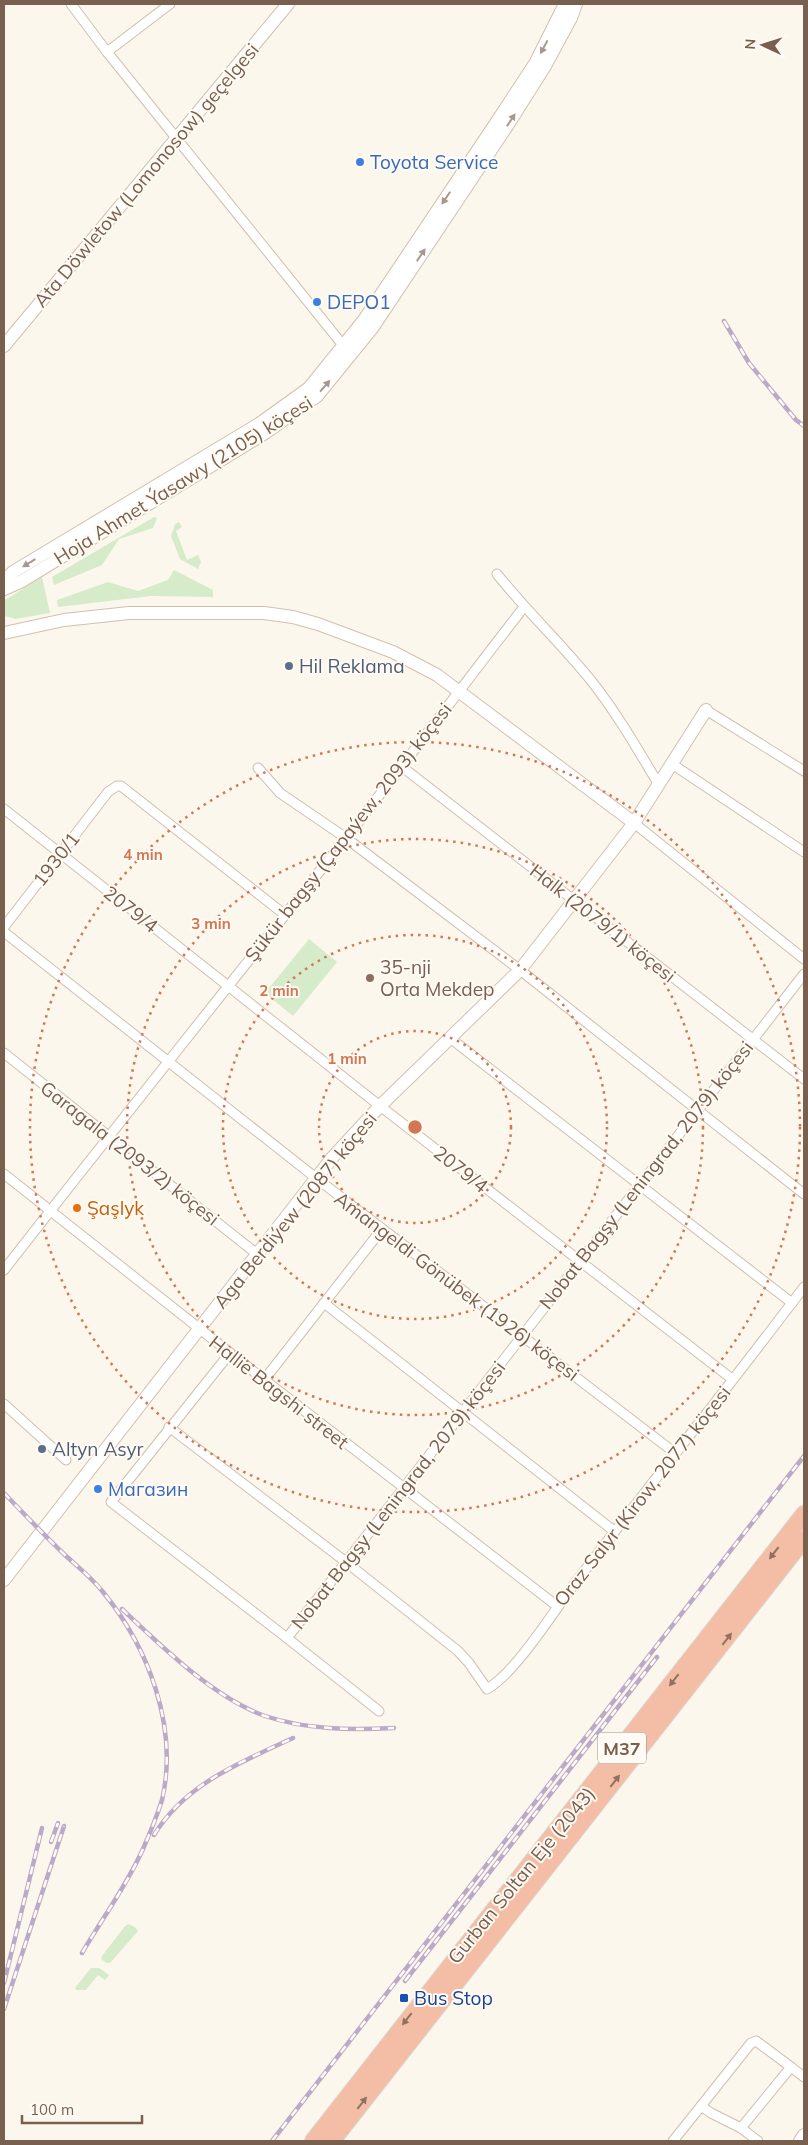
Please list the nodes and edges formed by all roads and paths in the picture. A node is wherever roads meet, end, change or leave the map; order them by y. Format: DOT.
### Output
graph roads {
  1 [pos="71,4"];
  2 [pos="170,4"];
  3 [pos="288,4"];
  4 [pos="565,4"];
  5 [pos="576,4"];
  6 [pos="107,52"];
  7 [pos="176,138"];
  8 [pos="4,346"];
  9 [pos="347,350"];
  10 [pos="497,574"];
  11 [pos="4,581"];
  12 [pos="4,590"];
  13 [pos="524,607"];
  14 [pos="4,633"];
  15 [pos="458,692"];
  16 [pos="706,710"];
  17 [pos="672,764"];
  18 [pos="401,766"];
  19 [pos="258,768"];
  20 [pos="804,771"];
  21 [pos="659,785"];
  22 [pos="4,809"];
  23 [pos="634,822"];
  24 [pos="346,838"];
  25 [pos="804,852"];
  26 [pos="60,854"];
  27 [pos="575,901"];
  28 [pos="284,914"];
  29 [pos="4,927"];
  30 [pos="4,932"];
  31 [pos="804,959"];
  32 [pos="520,970"];
  33 [pos="804,974"];
  34 [pos="228,985"];
  35 [pos="450,1038"];
  36 [pos="753,1039"];
  37 [pos="4,1053"];
  38 [pos="168,1060"];
  39 [pos="804,1079"];
  40 [pos="380,1106"];
  41 [pos="698,1109"];
  42 [pos="109,1137"];
  43 [pos="4,1174"];
  44 [pos="316,1178"];
  45 [pos="638,1185"];
  46 [pos="804,1194"];
  47 [pos="51,1213"];
  48 [pos="382,1228"];
  49 [pos="257,1254"];
  50 [pos="579,1261"];
  51 [pos="4,1270"];
  52 [pos="804,1287"];
  53 [pos="324,1303"];
  54 [pos="792,1303"];
  55 [pos="199,1329"];
  56 [pos="522,1334"];
  57 [pos="230,1353"];
  58 [pos="732,1379"];
  59 [pos="264,1380"];
  60 [pos="4,1404"];
  61 [pos="461,1412"];
  62 [pos="169,1428"];
  63 [pos="675,1453"];
  64 [pos="66,1460"];
  65 [pos="402,1488"];
  66 [pos="804,1514"];
  67 [pos="614,1531"];
  68 [pos="804,1539"];
  69 [pos="346,1562"];
  70 [pos="4,1580"];
  71 [pos="558,1606"];
  72 [pos="287,1638"];
  73 [pos="378,1712"];
  74 [pos="791,2067"];
  75 [pos="804,2078"];
  76 [pos="701,2106"];
  77 [pos="741,2128"];
  78 [pos="804,2136"];
  79 [pos="312,2141"];
  80 [pos="332,2141"];
  81 [pos="673,2141"];
  82 [pos="758,2141"];
  83 [pos="800,2141"];
  1 -- 6 [label="street"];
  2 -- 6 [label="street"];
  3 -- 7 [label="street, Ata Döwletow (Lomonosow) geçelgesi"];
  4 -- 9 [label="street, Hoja Ahmet Ýasawy (2105) köçesi, one-way"];
  9 -- 5 [label="street, Hoja Ahmet Ýasawy (2105) köçesi, one-way"];
  6 -- 7 [label="street"];
  7 -- 8 [label="street, Ata Döwletow (Lomonosow) geçelgesi"];
  7 -- 9 [label="street"];
  9 -- 11 [label="street, Hoja Ahmet Ýasawy (2105) köçesi, one-way"];
  12 -- 9 [label="street, Hoja Ahmet Ýasawy (2105) köçesi, one-way"];
  10 -- 13 [label="street"];
  13 -- 15 [label="street, Şükür bagşy (Çapaýew, 2093) köçesi"];
  13 -- 21 [label="street"];
  14 -- 15 [label="street"];
  15 -- 18 [label="street, Şükür bagşy (Çapaýew, 2093) köçesi"];
  15 -- 23 [label="street"];
  16 -- 17 [label="street, Aga Berdiýew (2087) köçesi"];
  16 -- 20 [label="street"];
  17 -- 21 [label="street, Aga Berdiýew (2087) köçesi"];
  17 -- 25 [label="street"];
  18 -- 24 [label="street, Şükür bagşy (Çapaýew, 2093) köçesi"];
  18 -- 27 [label="street, Halk (2079/1) köçesi"];
  19 -- 24 [label="street"];
  21 -- 23 [label="street, Aga Berdiýew (2087) köçesi"];
  22 -- 26 [label="street, 2079/4 / 2079/4"];
  23 -- 27 [label="street, Aga Berdiýew (2087) köçesi"];
  23 -- 31 [label="street"];
  24 -- 28 [label="street, Şükür bagşy (Çapaýew, 2093) köçesi"];
  24 -- 32 [label="street"];
  26 -- 28 [label="street, 1930/1"];
  26 -- 29 [label="street, 1930/1"];
  26 -- 34 [label="street, 2079/4 / 2079/4"];
  27 -- 32 [label="street, Aga Berdiýew (2087) köçesi"];
  27 -- 36 [label="street, Halk (2079/1) köçesi"];
  28 -- 34 [label="street, Şükür bagşy (Çapaýew, 2093) köçesi"];
  30 -- 38 [label="street, Amangeldi Gönübek (1926) köçesi"];
  32 -- 35 [label="street, Aga Berdiýew (2087) köçesi"];
  32 -- 41 [label="street"];
  33 -- 36 [label="street, Nobat Bagşy (Leningrad, 2079) köçesi"];
  34 -- 38 [label="street, Şükür bagşy (Çapaýew, 2093) köçesi"];
  34 -- 40 [label="street, 2079/4 / 2079/4"];
  35 -- 40 [label="street, Aga Berdiýew (2087) köçesi"];
  35 -- 45 [label="street"];
  36 -- 39 [label="street, Halk (2079/1) köçesi"];
  36 -- 41 [label="street, Nobat Bagşy (Leningrad, 2079) köçesi"];
  37 -- 42 [label="street, Garagala (2093/2) köçesi"];
  38 -- 42 [label="street, Şükür bagşy (Çapaýew, 2093) köçesi"];
  38 -- 44 [label="street, Amangeldi Gönübek (1926) köçesi"];
  40 -- 44 [label="street, Aga Berdiýew (2087) köçesi"];
  40 -- 50 [label="street, 2079/4 / 2079/4"];
  41 -- 45 [label="street, Nobat Bagşy (Leningrad, 2079) köçesi"];
  41 -- 46 [label="street"];
  42 -- 47 [label="street, Şükür bagşy (Çapaýew, 2093) köçesi"];
  42 -- 49 [label="street, Garagala (2093/2) köçesi"];
  43 -- 47 [label="street, Hallie Bagshi street"];
  44 -- 48 [label="street, Amangeldi Gönübek (1926) köçesi"];
  44 -- 49 [label="street, Aga Berdiýew (2087) köçesi"];
  45 -- 50 [label="street, Nobat Bagşy (Leningrad, 2079) köçesi"];
  45 -- 54 [label="street"];
  47 -- 51 [label="street, Şükür bagşy (Çapaýew, 2093) köçesi"];
  47 -- 55 [label="street, Hallie Bagshi street"];
  48 -- 53 [label="street"];
  48 -- 56 [label="street, Amangeldi Gönübek (1926) köçesi"];
  49 -- 55 [label="street, Aga Berdiýew (2087) köçesi"];
  50 -- 56 [label="street, Nobat Bagşy (Leningrad, 2079) köçesi"];
  50 -- 58 [label="street, 2079/4 / 2079/4"];
  52 -- 54 [label="street, Oraz Salyr (Kirow, 2077) köçesi"];
  53 -- 59 [label="street"];
  53 -- 61 [label="street"];
  54 -- 58 [label="street, Oraz Salyr (Kirow, 2077) köçesi"];
  55 -- 57 [label="street, Hallie Bagshi street"];
  55 -- 70 [label="street, Aga Berdiýew (2087) köçesi"];
  56 -- 61 [label="street, Nobat Bagşy (Leningrad, 2079) köçesi"];
  56 -- 63 [label="street, Amangeldi Gönübek (1926) köçesi"];
  57 -- 59 [label="street, Hallie Bagshi street"];
  57 -- 62 [label="street"];
  58 -- 63 [label="street, Oraz Salyr (Kirow, 2077) köçesi"];
  59 -- 65 [label="street, Hallie Bagshi street"];
  60 -- 64 [label="street"];
  61 -- 65 [label="street, Nobat Bagşy (Leningrad, 2079) köçesi"];
  61 -- 67 [label="street"];
  62 -- 69 [label="street"];
  62 -- 72 [label="street"];
  63 -- 67 [label="street, Oraz Salyr (Kirow, 2077) köçesi"];
  65 -- 69 [label="street, Nobat Bagşy (Leningrad, 2079) köçesi"];
  65 -- 71 [label="street, Hallie Bagshi street"];
  66 -- 79 [label="highway, Gurban Soltan Eje (2043) / M37, one-way"];
  67 -- 71 [label="street, Oraz Salyr (Kirow, 2077) köçesi"];
  80 -- 68 [label="highway, Gurban Soltan Eje (2043) / M37, one-way"];
  69 -- 71 [label="street, Oraz Salyr (Kirow, 2077) köçesi"];
  69 -- 72 [label="street, Nobat Bagşy (Leningrad, 2079) köçesi"];
  72 -- 73 [label="street"];
  74 -- 75 [label="street"];
  74 -- 76 [label="street"];
  74 -- 77 [label="street"];
  76 -- 77 [label="street"];
  76 -- 81 [label="street"];
  77 -- 82 [label="street"];
  78 -- 83 [label="street"];
}
